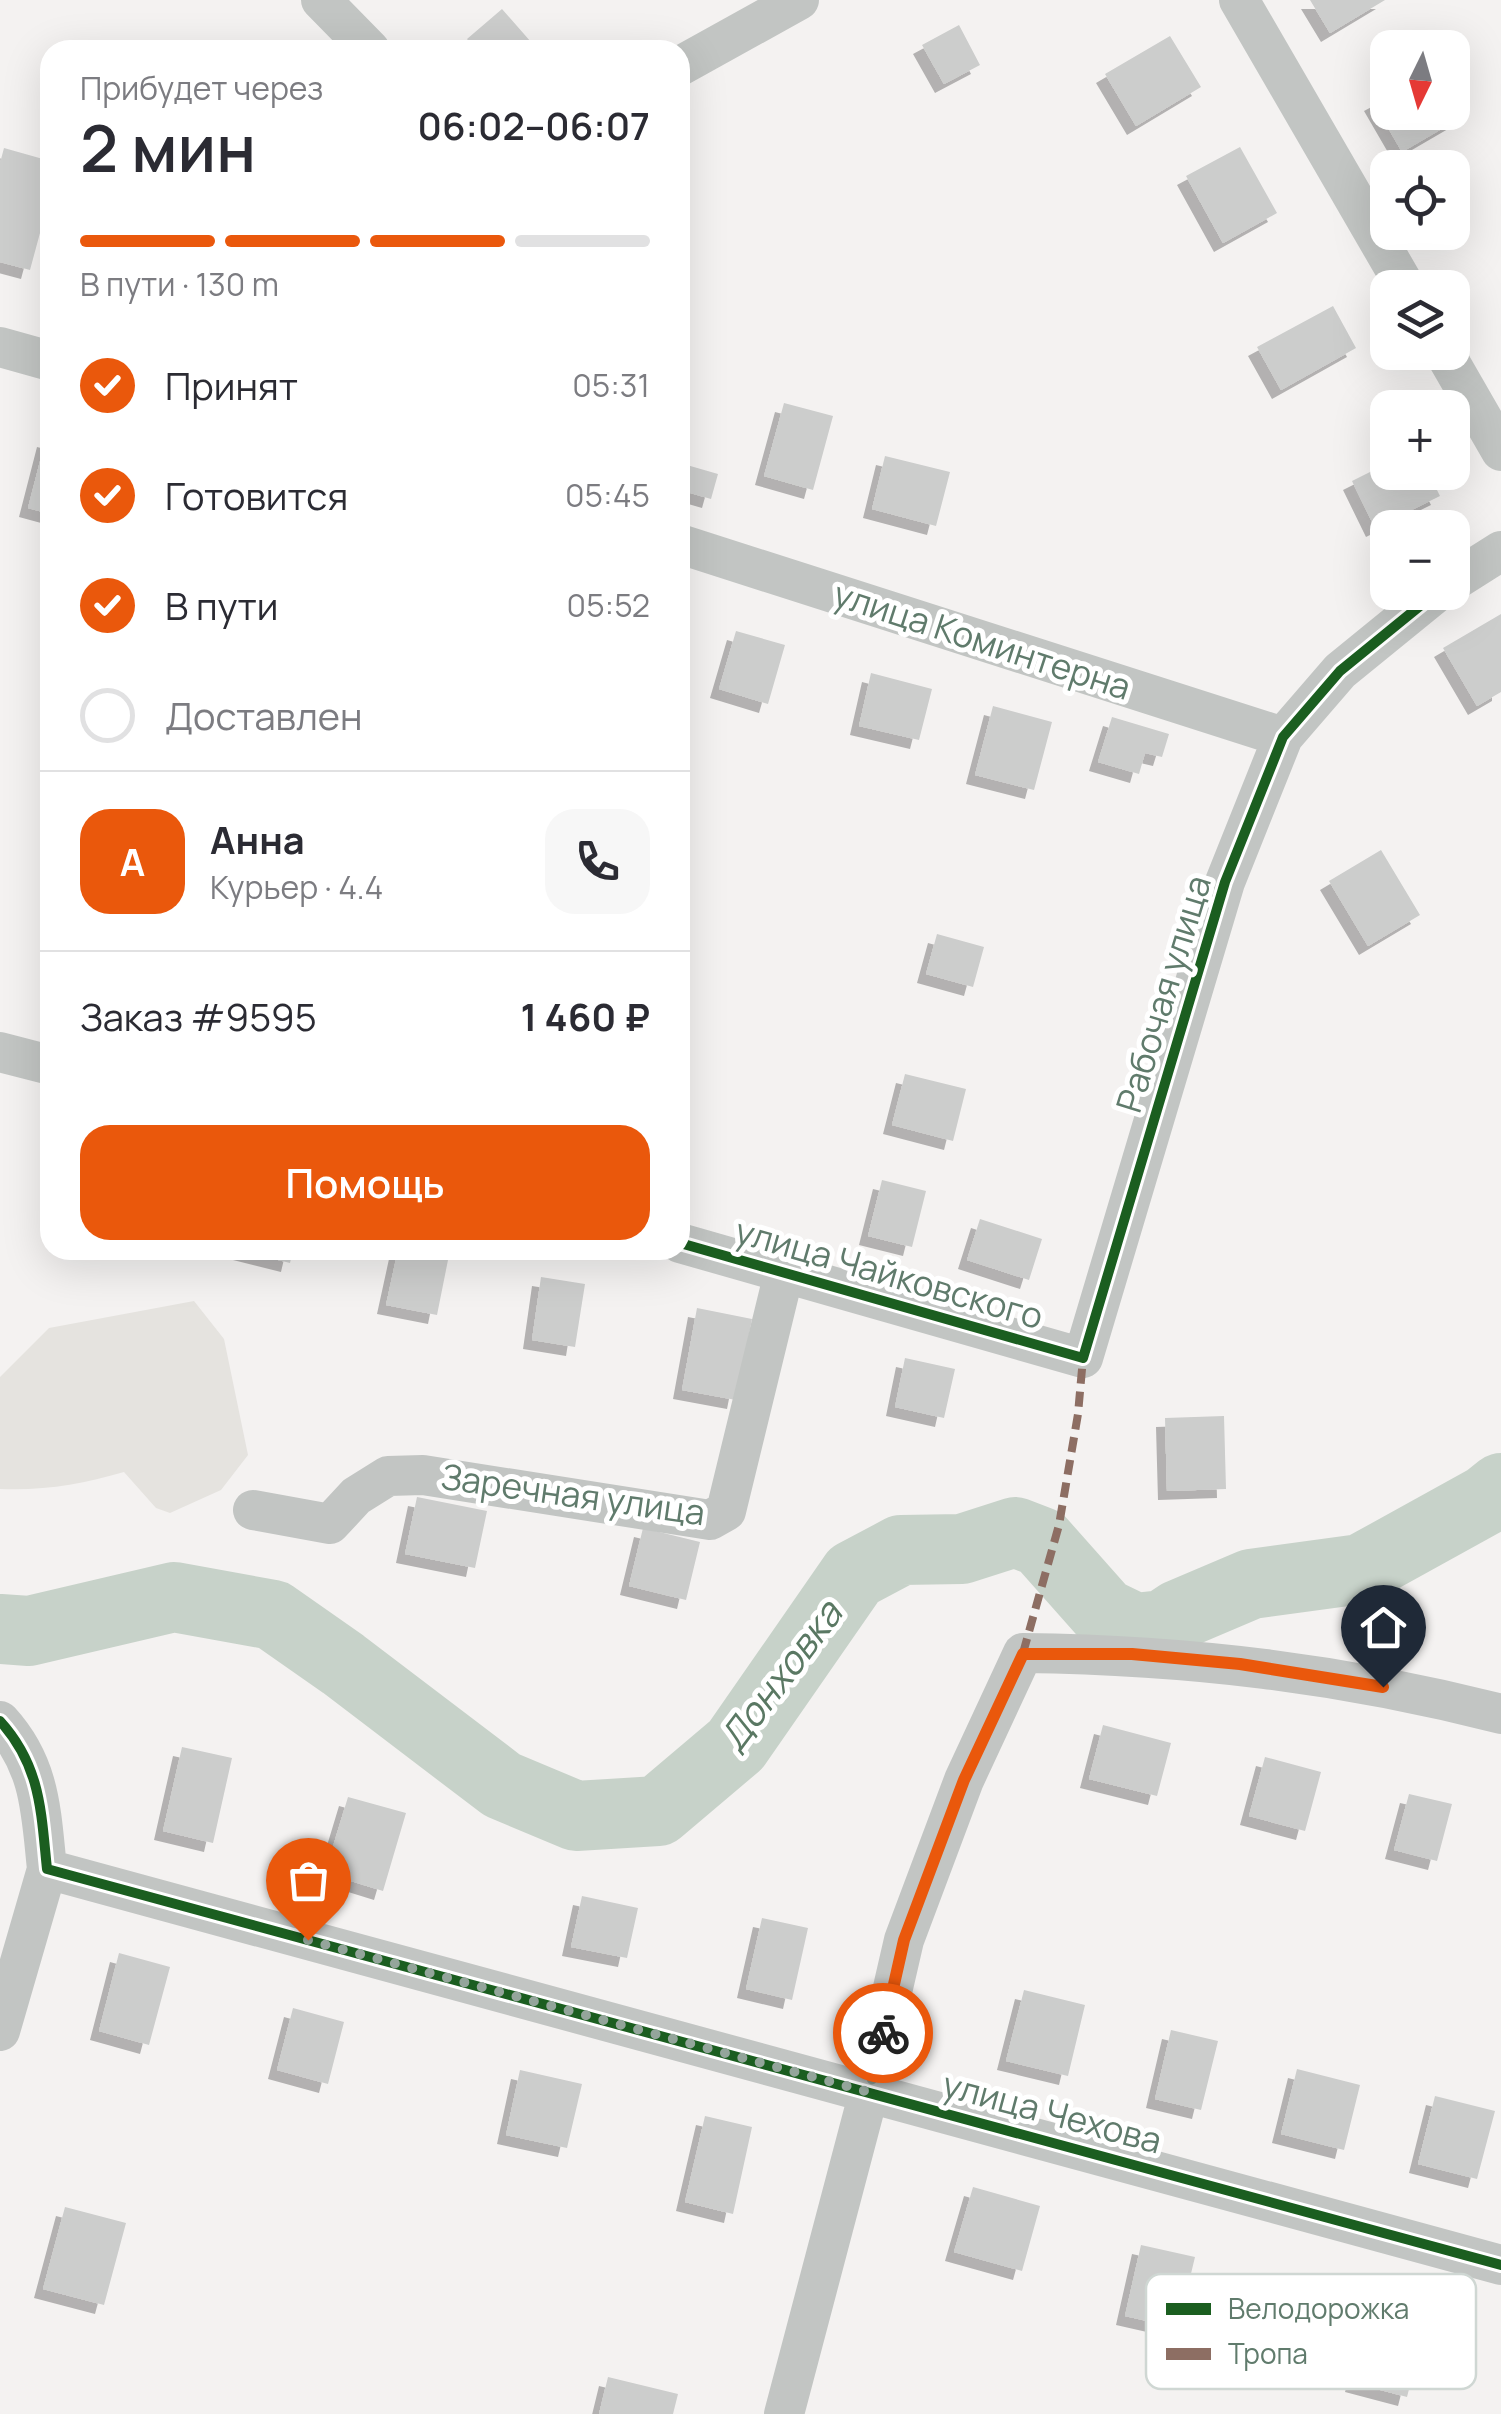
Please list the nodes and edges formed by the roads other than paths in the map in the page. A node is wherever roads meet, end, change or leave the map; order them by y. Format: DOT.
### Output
graph roads {
  1 [pos="321,0"];
  2 [pos="799,0"];
  3 [pos="1239,0"];
  4 [pos="360,40"];
  5 [pos="690,60"];
  6 [pos="1396,270"];
  7 [pos="0,347"];
  8 [pos="40,357"];
  9 [pos="1454,370"];
  10 [pos="1501,451"];
  11 [pos="690,547"];
  12 [pos="1501,551"];
  13 [pos="1470,571"];
  14 [pos="1415,610"];
  15 [pos="1283,737"];
  16 [pos="0,1052"];
  17 [pos="40,1062"];
  18 [pos="690,1246"];
  19 [pos="784,1273"];
  20 [pos="1084,1358"];
  21 [pos="253,1510"];
  22 [pos="1501,1714"];
  23 [pos="0,1721"];
  24 [pos="47,1869"];
  25 [pos="0,2032"];
  26 [pos="869,2092"];
  27 [pos="1501,2264"];
  28 [pos="784,2414"];
  1 -- 4 [label="street"];
  2 -- 5 [label="street"];
  3 -- 6 [label="street"];
  7 -- 8 [label="street"];
  9 -- 10 [label="street"];
  11 -- 15 [label="street, улица Коминтерна"];
  12 -- 13 [label="street"];
  14 -- 15 [label="street, Рабочая улица"];
  15 -- 20 [label="street, Рабочая улица"];
  16 -- 17 [label="street"];
  18 -- 19 [label="street, улица Чайковского"];
  19 -- 20 [label="street, улица Чайковского"];
  19 -- 21 [label="street, Заречная улица"];
  22 -- 26 [label="street"];
  23 -- 24 [label="street"];
  24 -- 25 [label="street"];
  24 -- 26 [label="street, улица Чехова"];
  26 -- 27 [label="street, улица Чехова"];
  26 -- 28 [label="street"];
}
